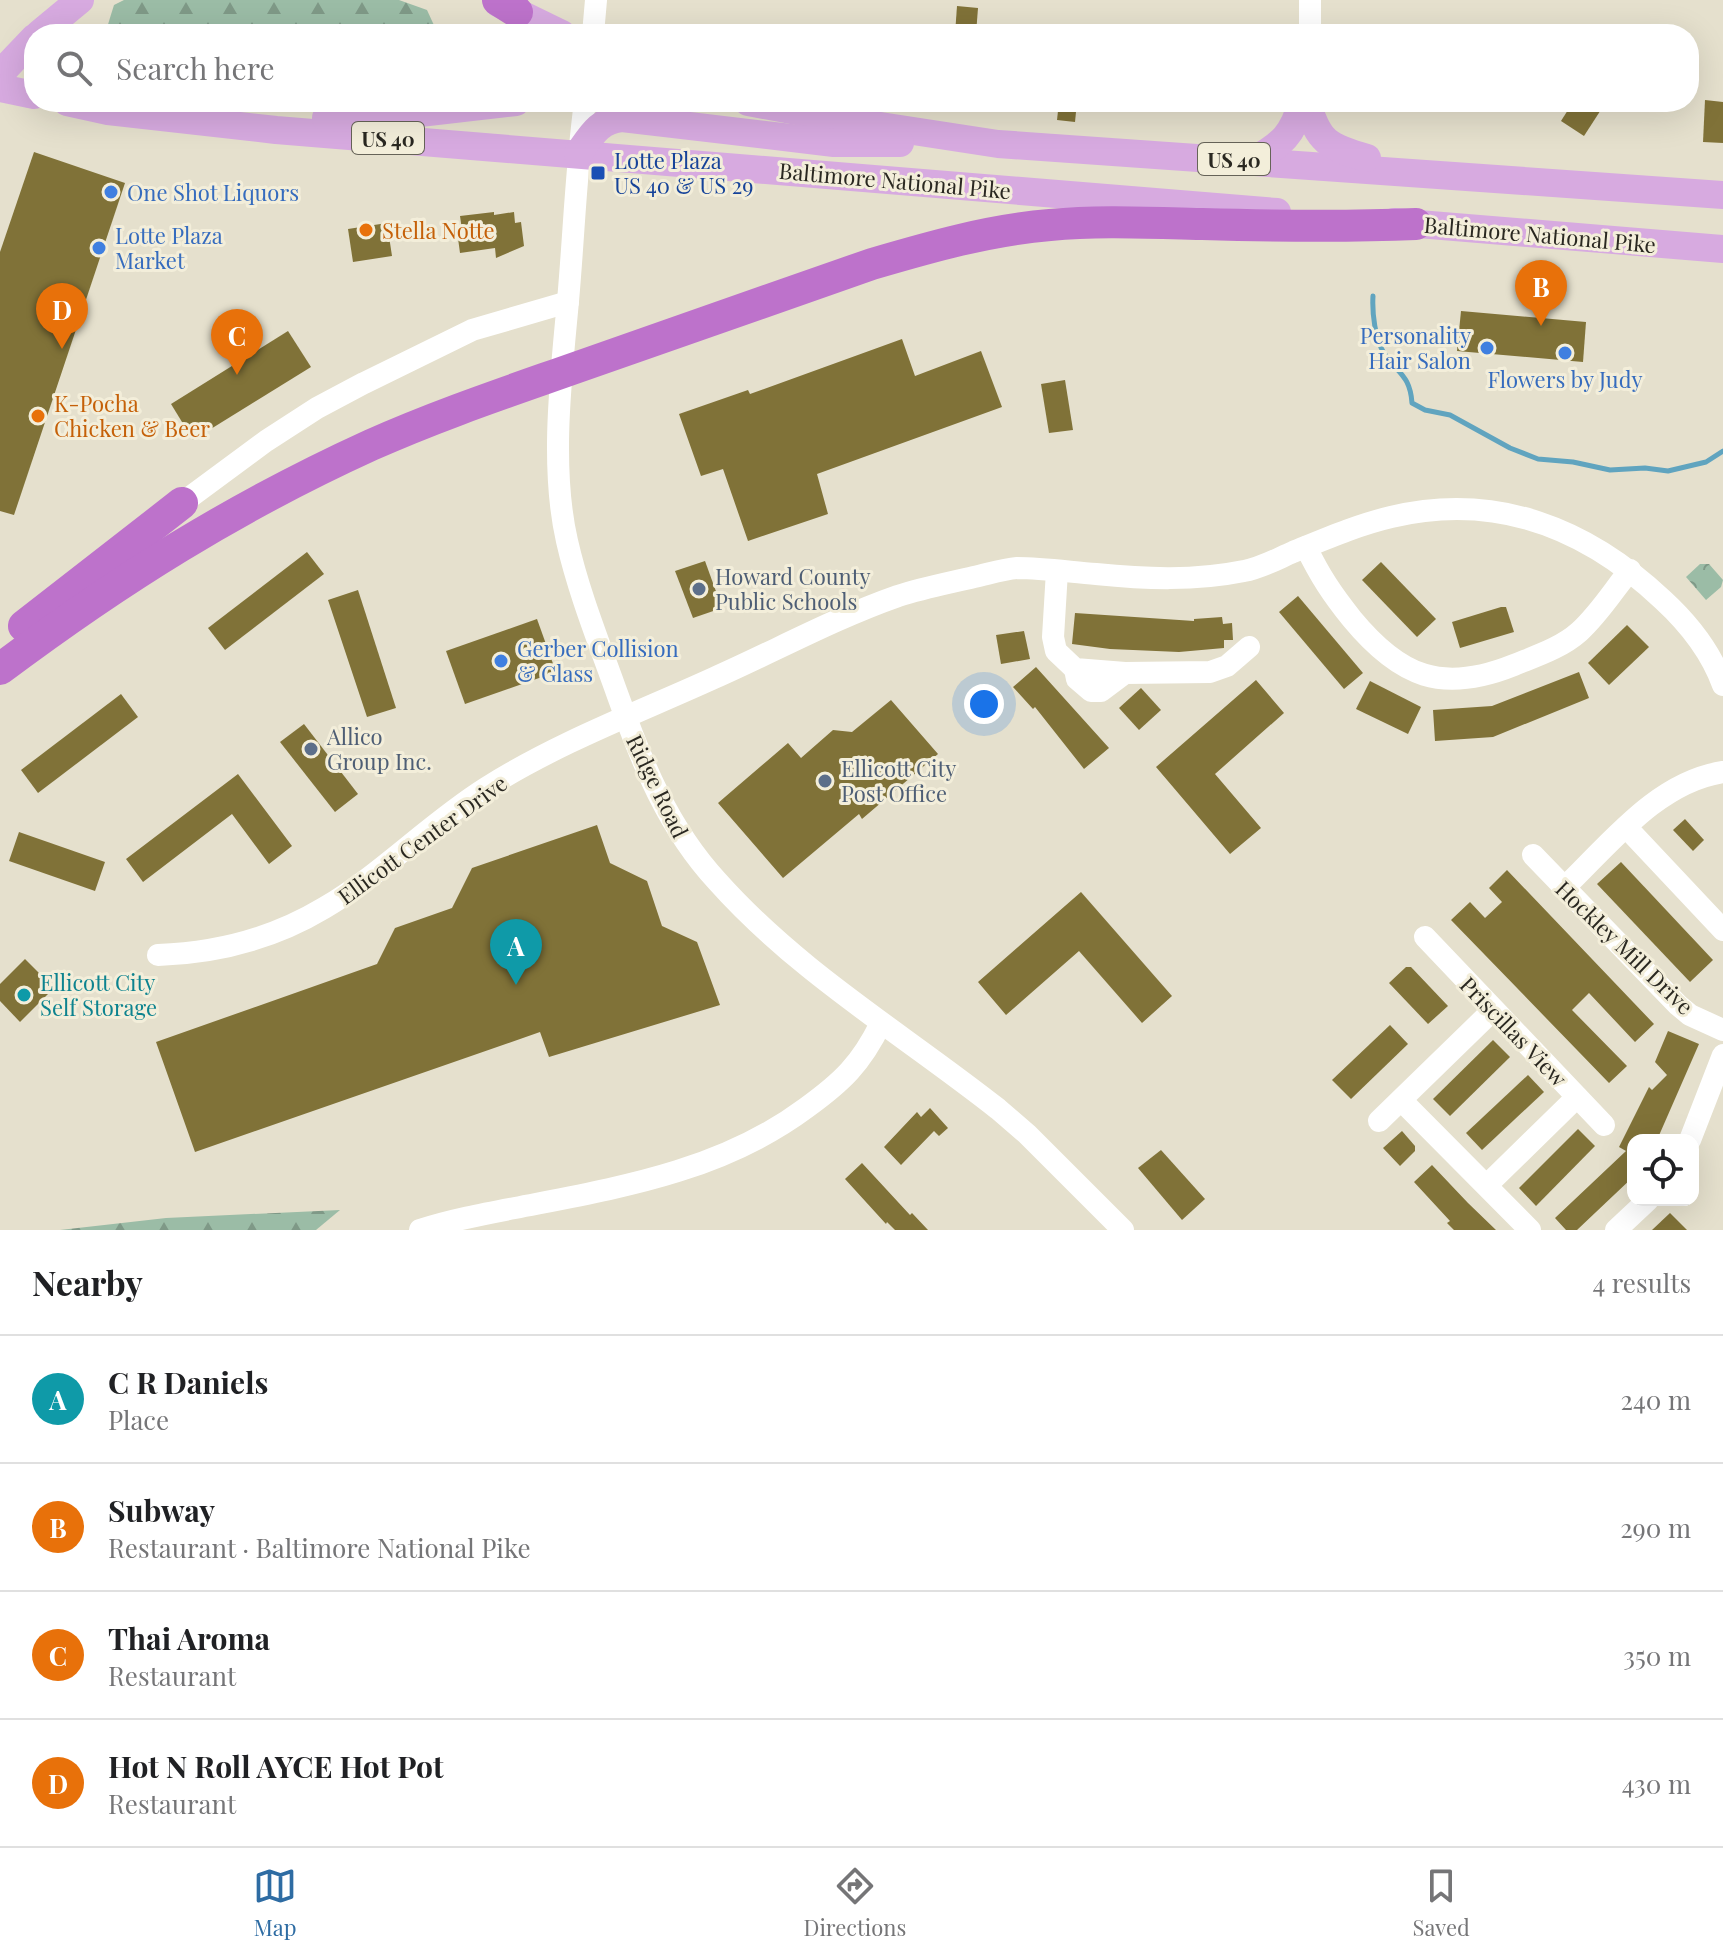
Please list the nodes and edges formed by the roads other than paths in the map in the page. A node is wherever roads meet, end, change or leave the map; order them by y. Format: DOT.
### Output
graph roads {
  1 [pos="80,0"];
  2 [pos="596,0"];
  3 [pos="1310,0"];
  4 [pos="502,4"];
  5 [pos="51,24"];
  6 [pos="542,24"];
  7 [pos="594,24"];
  8 [pos="1310,24"];
  9 [pos="24,48"];
  10 [pos="0,74"];
  11 [pos="0,88"];
  12 [pos="24,93"];
  13 [pos="116,112"];
  14 [pos="428,112"];
  15 [pos="584,112"];
  16 [pos="802,112"];
  17 [pos="1301,112"];
  18 [pos="1309,112"];
  19 [pos="198,122"];
  20 [pos="998,144"];
  21 [pos="578,154"];
  22 [pos="1253,161"];
  23 [pos="1414,172"];
  24 [pos="1723,195"];
  25 [pos="1416,224"];
  26 [pos="1723,249"];
  27 [pos="568,302"];
  28 [pos="182,503"];
  29 [pos="1306,547"];
  30 [pos="1630,570"];
  31 [pos="1057,571"];
  32 [pos="0,646"];
  33 [pos="1249,647"];
  34 [pos="0,669"];
  35 [pos="1723,685"];
  36 [pos="626,718"];
  37 [pos="1723,772"];
  38 [pos="1627,828"];
  39 [pos="1533,855"];
  40 [pos="1564,888"];
  41 [pos="1723,930"];
  42 [pos="1425,937"];
  43 [pos="158,955"];
  44 [pos="1493,1010"];
  45 [pos="881,1023"];
  46 [pos="1723,1030"];
  47 [pos="1723,1055"];
  48 [pos="1577,1097"];
  49 [pos="1401,1100"];
  50 [pos="1379,1121"];
  51 [pos="1604,1125"];
  52 [pos="1692,1134"];
  53 [pos="1487,1185"];
  54 [pos="1642,1206"];
  55 [pos="420,1230"];
  56 [pos="1123,1230"];
  57 [pos="1530,1230"];
  58 [pos="1616,1230"];
  1 -- 5 [label="main road"];
  2 -- 7 [label="street"];
  3 -- 8 [label="street"];
  4 -- 6 [label="main road"];
  9 -- 10 [label="main road"];
  11 -- 12 [label="main road"];
  13 -- 19 [label="main road, Baltimore National Pike / US 40"];
  14 -- 19 [label="main road"];
  15 -- 21 [label="street, Ridge Road"];
  16 -- 20 [label="main road, Baltimore National Pike / US 40"];
  17 -- 22 [label="main road"];
  18 -- 23 [label="main road"];
  19 -- 21 [label="main road, Baltimore National Pike / US 40"];
  20 -- 21 [label="main road"];
  20 -- 22 [label="main road, Baltimore National Pike / US 40"];
  21 -- 25 [label="main road, Baltimore National Pike / US 40"];
  21 -- 27 [label="street, Ridge Road"];
  22 -- 23 [label="main road, Baltimore National Pike / US 40"];
  23 -- 24 [label="main road, Baltimore National Pike / US 40"];
  25 -- 26 [label="main road, Baltimore National Pike / US 40"];
  25 -- 34 [label="highway"];
  27 -- 28 [label="street"];
  27 -- 36 [label="street, Ridge Road"];
  28 -- 32 [label="highway"];
  29 -- 30 [label="street, Ellicott Center Drive"];
  29 -- 30 [label="street"];
  29 -- 31 [label="street, Ellicott Center Drive"];
  30 -- 35 [label="street, Ellicott Center Drive"];
  31 -- 33 [label="street"];
  31 -- 36 [label="street, Ellicott Center Drive"];
  36 -- 43 [label="street, Ellicott Center Drive"];
  36 -- 45 [label="street, Ridge Road"];
  37 -- 38 [label="street"];
  38 -- 40 [label="street"];
  38 -- 41 [label="street"];
  39 -- 40 [label="street, Hockley Mill Drive"];
  40 -- 46 [label="street, Hockley Mill Drive"];
  42 -- 44 [label="street, Priscillas View"];
  44 -- 48 [label="street, Priscillas View"];
  44 -- 49 [label="street"];
  45 -- 55 [label="street"];
  45 -- 56 [label="street, Ridge Road"];
  47 -- 52 [label="street"];
  48 -- 51 [label="street, Priscillas View"];
  48 -- 53 [label="street"];
  49 -- 50 [label="street"];
  49 -- 53 [label="street"];
  53 -- 57 [label="street"];
  54 -- 58 [label="street"];
}
